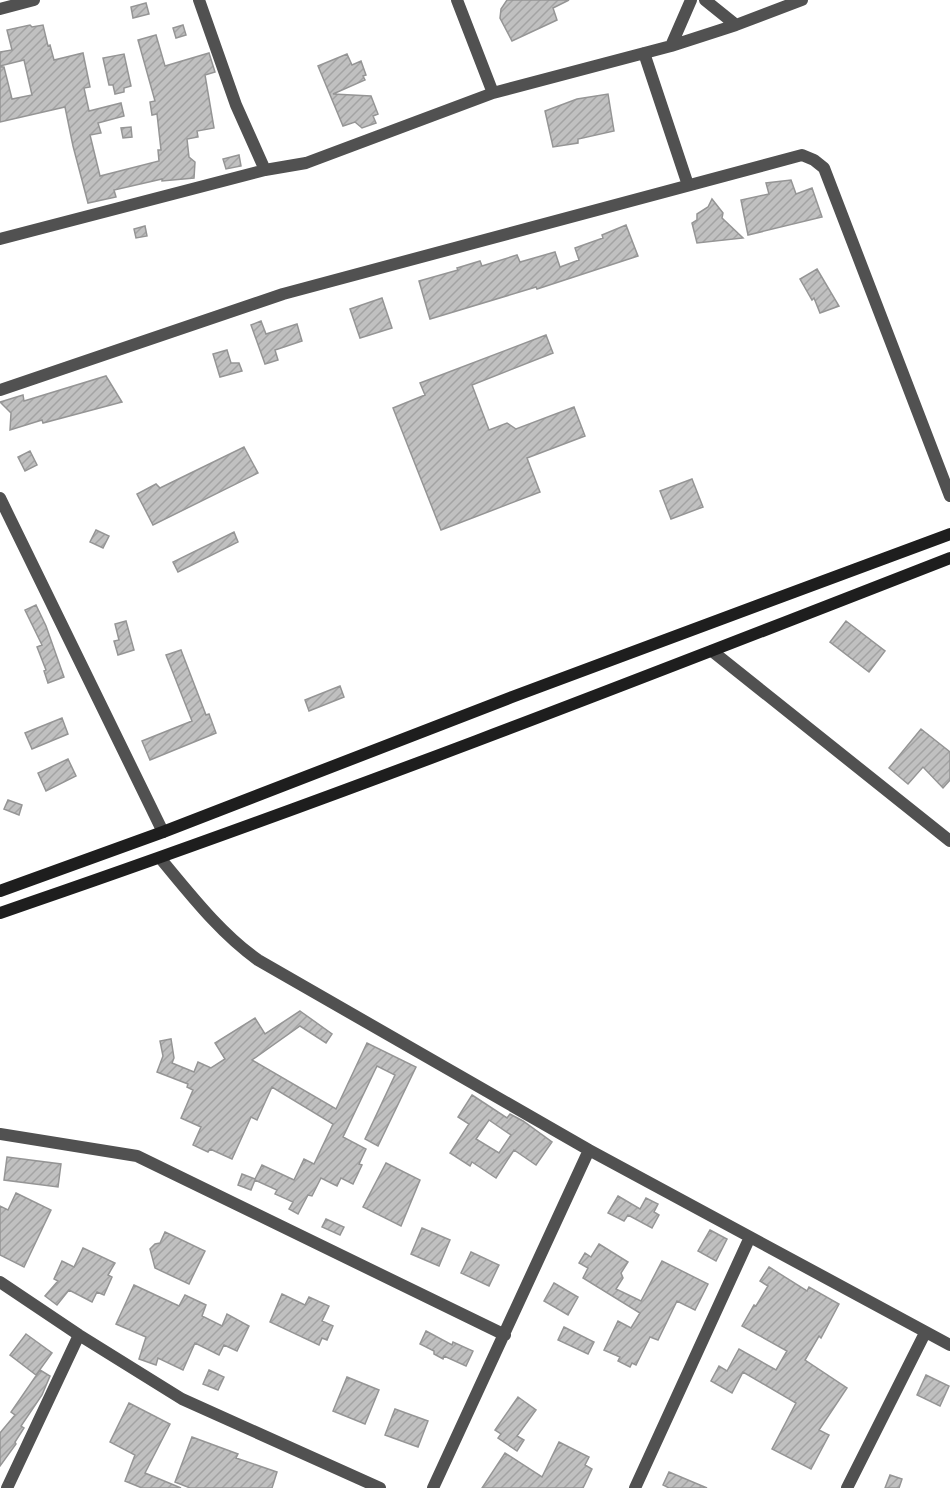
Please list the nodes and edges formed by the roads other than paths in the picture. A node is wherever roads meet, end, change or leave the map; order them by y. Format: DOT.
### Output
graph roads {
  1 [pos="34,0"];
  2 [pos="199,0"];
  3 [pos="457,0"];
  4 [pos="691,0"];
  5 [pos="705,0"];
  6 [pos="802,0"];
  7 [pos="0,9"];
  8 [pos="736,25"];
  9 [pos="671,46"];
  10 [pos="644,53"];
  11 [pos="493,93"];
  12 [pos="265,170"];
  13 [pos="688,185"];
  14 [pos="0,239"];
  15 [pos="0,390"];
  16 [pos="950,496"];
  17 [pos="0,498"];
  18 [pos="950,534"];
  19 [pos="950,558"];
  20 [pos="711,651"];
  21 [pos="163,832"];
  22 [pos="950,841"];
  23 [pos="160,858"];
  24 [pos="0,891"];
  25 [pos="0,913"];
  26 [pos="0,1134"];
  27 [pos="589,1150"];
  28 [pos="750,1238"];
  29 [pos="0,1281"];
  30 [pos="925,1333"];
  31 [pos="79,1335"];
  32 [pos="505,1335"];
  33 [pos="950,1345"];
  34 [pos="7,1488"];
  35 [pos="380,1488"];
  36 [pos="433,1488"];
  37 [pos="635,1488"];
  38 [pos="848,1488"];
  1 -- 7 [label="street"];
  2 -- 12 [label="street"];
  3 -- 11 [label="street"];
  4 -- 9 [label="street"];
  5 -- 8 [label="street"];
  6 -- 8 [label="street"];
  8 -- 9 [label="street"];
  9 -- 10 [label="street"];
  10 -- 11 [label="street"];
  10 -- 13 [label="street"];
  11 -- 12 [label="street"];
  12 -- 14 [label="street"];
  13 -- 15 [label="street"];
  13 -- 16 [label="street"];
  17 -- 21 [label="street"];
  18 -- 21 [label="main road"];
  19 -- 20 [label="main road"];
  20 -- 22 [label="street"];
  20 -- 23 [label="main road"];
  21 -- 24 [label="main road"];
  23 -- 25 [label="main road"];
  23 -- 27 [label="street"];
  26 -- 32 [label="street"];
  27 -- 28 [label="street"];
  27 -- 32 [label="street"];
  28 -- 30 [label="street"];
  28 -- 37 [label="street"];
  29 -- 31 [label="street"];
  30 -- 33 [label="street"];
  30 -- 38 [label="street"];
  31 -- 34 [label="street"];
  31 -- 35 [label="street"];
  32 -- 36 [label="street"];
}
